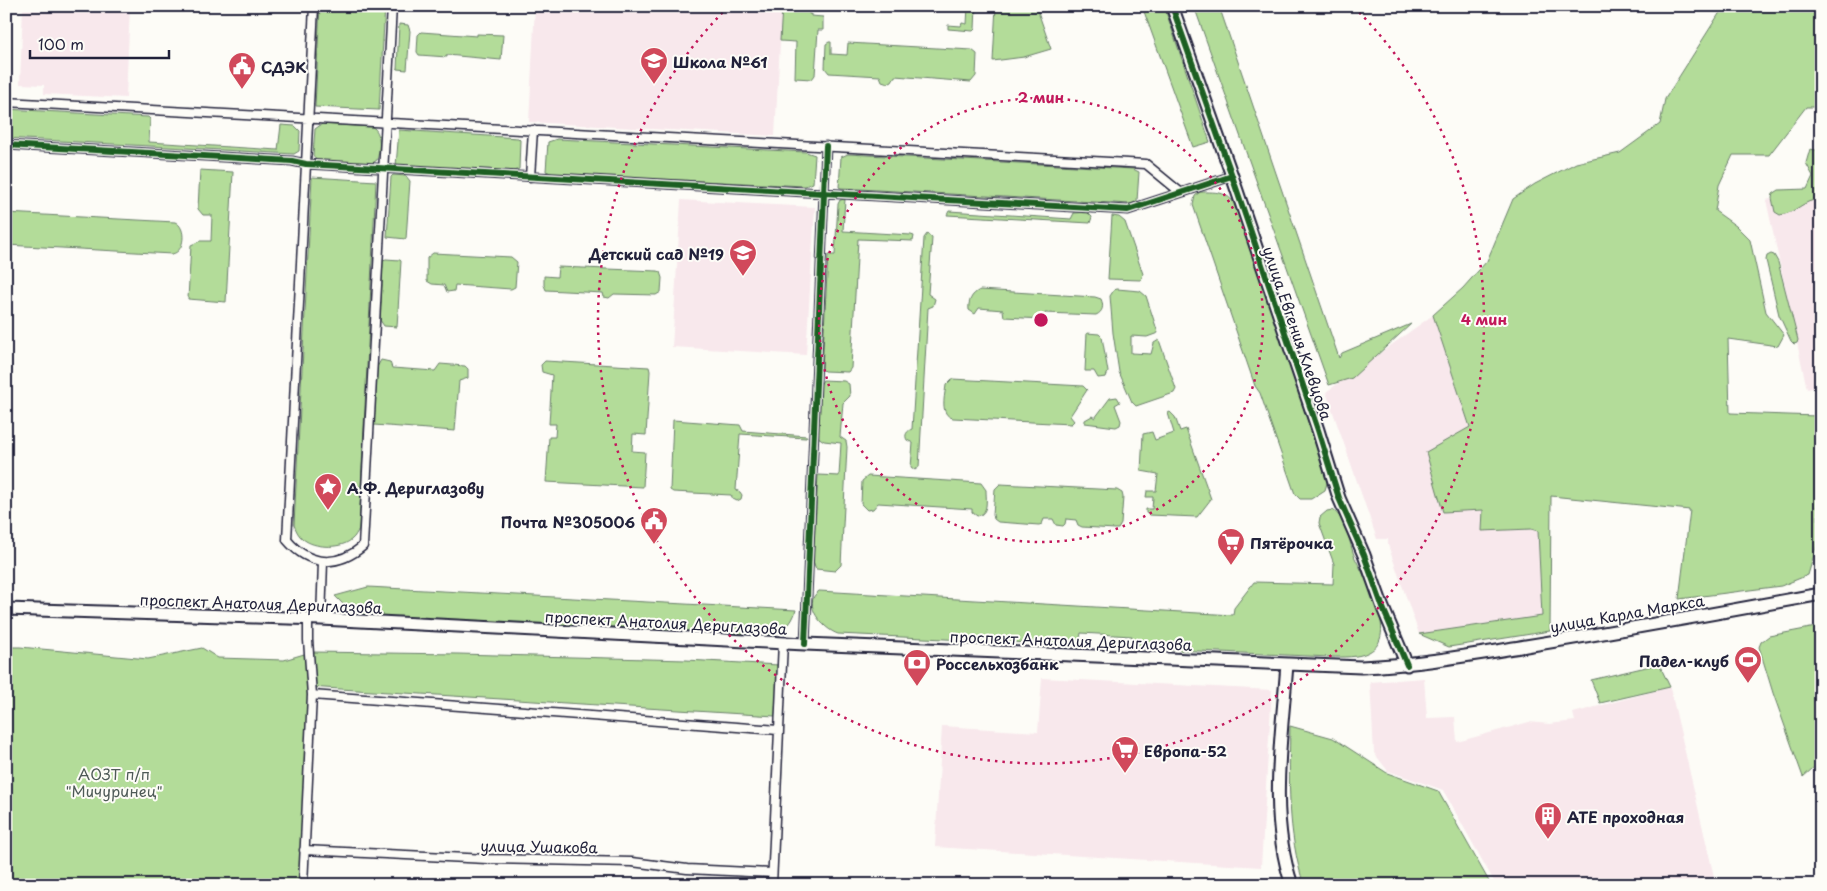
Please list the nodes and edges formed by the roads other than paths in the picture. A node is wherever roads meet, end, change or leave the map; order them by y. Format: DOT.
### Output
graph roads {
  1 [pos="314,6"];
  2 [pos="392,6"];
  3 [pos="1172,6"];
  4 [pos="6,102"];
  5 [pos="308,118"];
  6 [pos="386,122"];
  7 [pos="532,130"];
  8 [pos="6,145"];
  9 [pos="826,146"];
  10 [pos="306,164"];
  11 [pos="384,168"];
  12 [pos="1232,176"];
  13 [pos="530,177"];
  14 [pos="1180,192"];
  15 [pos="824,193"];
  16 [pos="323,562"];
  17 [pos="1821,594"];
  18 [pos="6,609"];
  19 [pos="308,619"];
  20 [pos="321,619"];
  21 [pos="783,642"];
  22 [pos="805,644"];
  23 [pos="1287,664"];
  24 [pos="1407,665"];
  25 [pos="312,695"];
  26 [pos="778,730"];
  27 [pos="304,850"];
  28 [pos="772,873"];
  29 [pos="303,885"];
  30 [pos="772,885"];
  31 [pos="1292,885"];
  1 -- 5 [label="street"];
  2 -- 6 [label="street"];
  3 -- 12 [label="main road, улица Евгения Клевцова"];
  4 -- 5 [label="street"];
  5 -- 6 [label="street"];
  5 -- 10 [label="street"];
  6 -- 7 [label="street"];
  6 -- 11 [label="street"];
  7 -- 9 [label="street"];
  7 -- 13 [label="street"];
  8 -- 10 [label="street"];
  9 -- 14 [label="street"];
  9 -- 15 [label="street"];
  10 -- 11 [label="street"];
  10 -- 16 [label="street"];
  11 -- 13 [label="street"];
  11 -- 16 [label="street"];
  12 -- 14 [label="street"];
  12 -- 24 [label="main road, улица Евгения Клевцова"];
  13 -- 15 [label="street"];
  14 -- 15 [label="street"];
  15 -- 22 [label="street"];
  16 -- 20 [label="street"];
  17 -- 24 [label="main road, улица Карла Маркса"];
  18 -- 19 [label="main road, проспект Анатолия Дериглазова"];
  19 -- 20 [label="main road, проспект Анатолия Дериглазова"];
  19 -- 25 [label="street"];
  20 -- 21 [label="main road, проспект Анатолия Дериглазова"];
  21 -- 22 [label="main road, проспект Анатолия Дериглазова"];
  21 -- 26 [label="street"];
  22 -- 23 [label="main road, проспект Анатолия Дериглазова"];
  23 -- 24 [label="main road, проспект Анатолия Дериглазова"];
  23 -- 31 [label="main road"];
  25 -- 26 [label="street"];
  25 -- 27 [label="street"];
  26 -- 28 [label="street"];
  27 -- 28 [label="street, улица Ушакова"];
  27 -- 29 [label="street"];
  28 -- 30 [label="street"];
}
